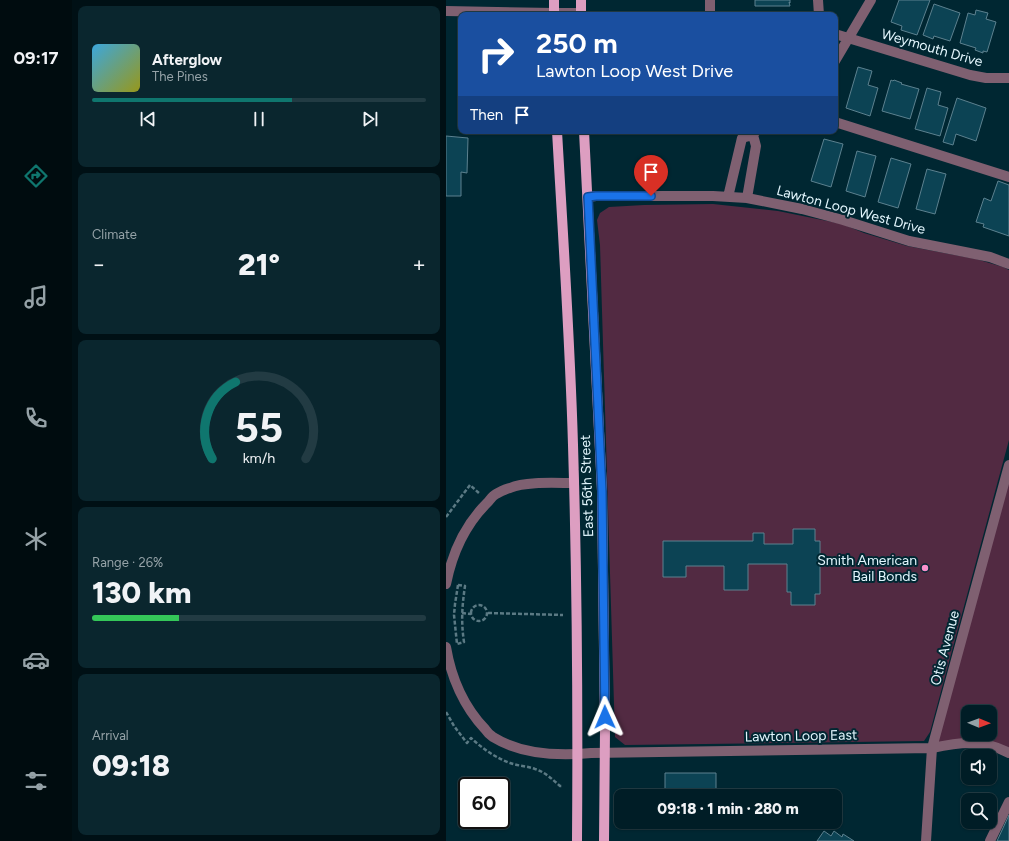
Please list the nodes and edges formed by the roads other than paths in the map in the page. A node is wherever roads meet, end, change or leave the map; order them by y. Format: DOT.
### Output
graph roads {
  1 [pos="554,0"];
  2 [pos="580,0"];
  3 [pos="710,0"];
  4 [pos="818,0"];
  5 [pos="871,0"];
  6 [pos="446,11"];
  7 [pos="482,12"];
  8 [pos="554,12"];
  9 [pos="581,12"];
  10 [pos="710,12"];
  11 [pos="818,12"];
  12 [pos="838,35"];
  13 [pos="849,38"];
  14 [pos="838,56"];
  15 [pos="1009,78"];
  16 [pos="838,123"];
  17 [pos="557,134"];
  18 [pos="584,134"];
  19 [pos="752,134"];
  20 [pos="755,134"];
  21 [pos="1009,177"];
  22 [pos="588,197"];
  23 [pos="728,197"];
  24 [pos="746,198"];
  25 [pos="1009,264"];
  26 [pos="1009,465"];
  27 [pos="574,483"];
  28 [pos="446,584"];
  29 [pos="446,647"];
  30 [pos="932,748"];
  31 [pos="605,753"];
  32 [pos="1009,753"];
  33 [pos="577,755"];
  34 [pos="1009,802"];
  35 [pos="577,841"];
  36 [pos="604,841"];
  37 [pos="926,841"];
  38 [pos="990,841"];
  1 -- 8 [label="main road"];
  2 -- 9 [label="main road"];
  3 -- 10 [label="street"];
  4 -- 11 [label="street"];
  5 -- 13 [label="street"];
  6 -- 7 [label="street"];
  12 -- 13 [label="street, Weymouth Drive"];
  13 -- 14 [label="street"];
  13 -- 15 [label="street, Weymouth Drive"];
  16 -- 21 [label="street"];
  17 -- 27 [label="main road, East 56th Street"];
  18 -- 22 [label="main road, East 56th Street"];
  19 -- 23 [label="street"];
  20 -- 24 [label="street"];
  22 -- 23 [label="street, Lawton Loop West Drive"];
  22 -- 31 [label="main road, East 56th Street"];
  23 -- 24 [label="street, Lawton Loop West Drive"];
  24 -- 25 [label="street, Lawton Loop West Drive"];
  26 -- 30 [label="street, Otis Avenue"];
  27 -- 28 [label="street"];
  27 -- 33 [label="main road, East 56th Street"];
  29 -- 33 [label="street, Lawton Loop East"];
  30 -- 31 [label="street, Lawton Loop East"];
  30 -- 32 [label="street, Lawton Loop East"];
  30 -- 37 [label="street, Otis Avenue"];
  31 -- 33 [label="street, Lawton Loop East"];
  31 -- 36 [label="main road, East 56th Street"];
  33 -- 35 [label="main road, East 56th Street"];
  34 -- 38 [label="street"];
}
